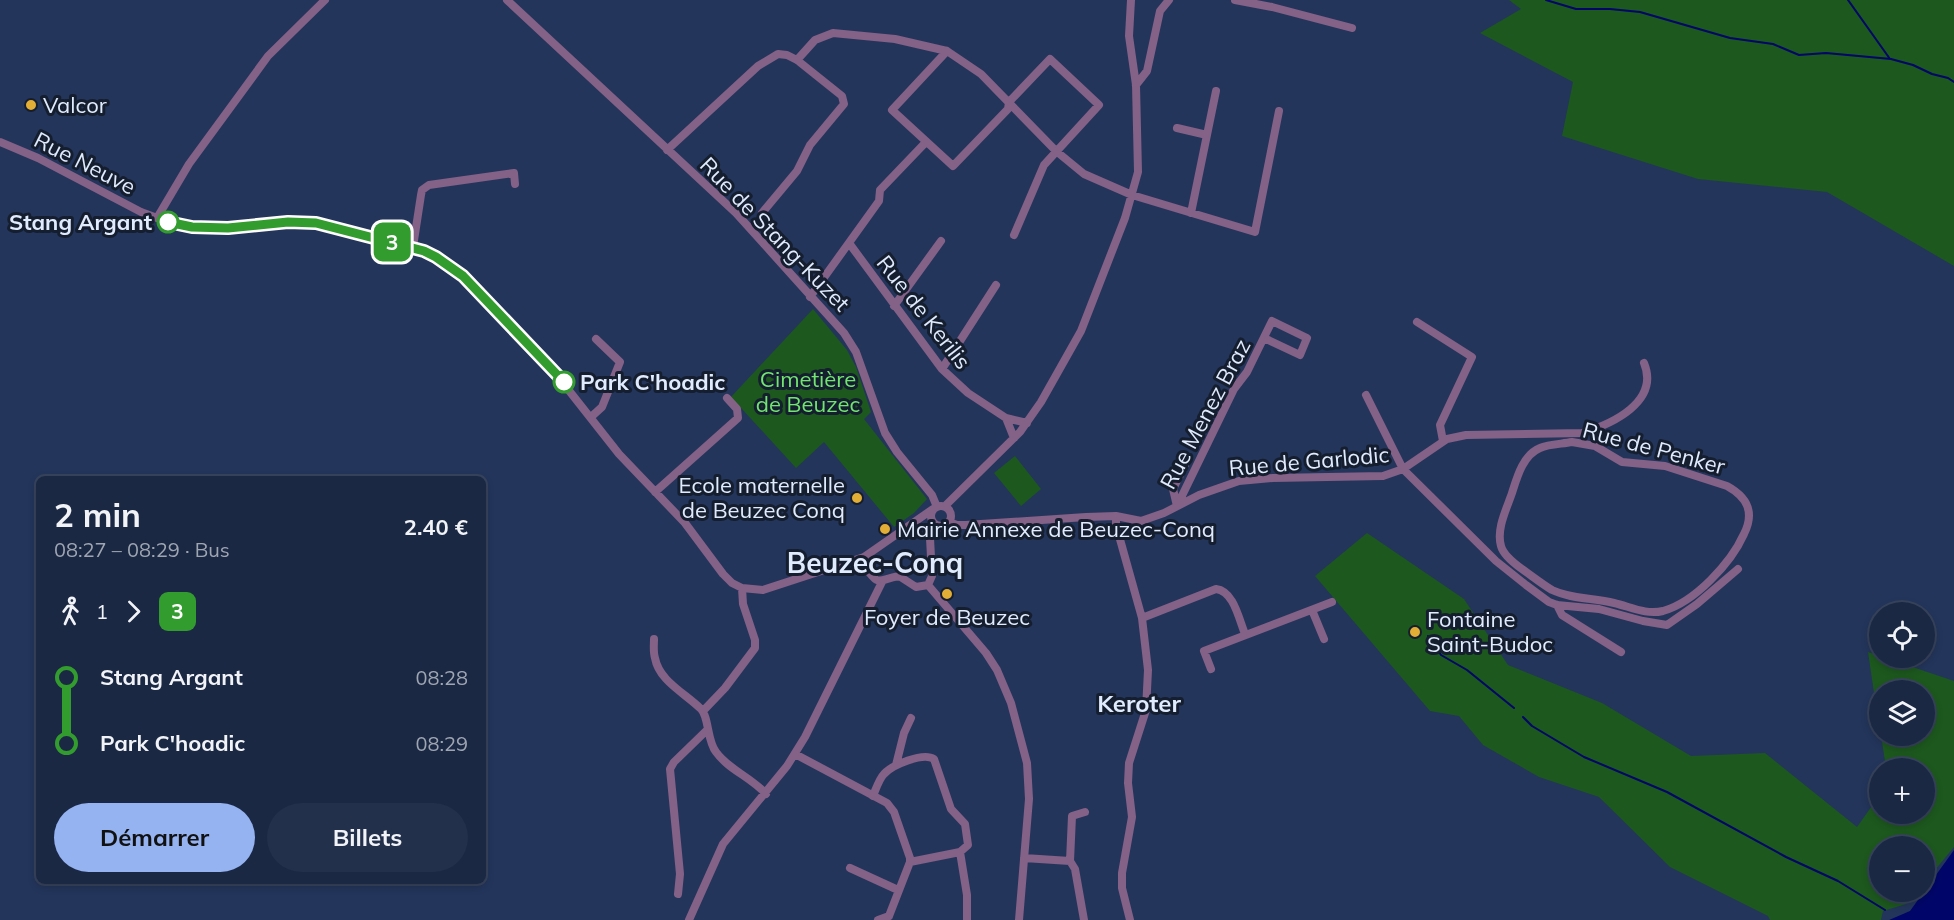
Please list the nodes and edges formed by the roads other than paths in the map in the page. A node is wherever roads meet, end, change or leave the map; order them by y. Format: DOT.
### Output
graph roads {
  1 [pos="325,0"];
  2 [pos="507,0"];
  3 [pos="1131,0"];
  4 [pos="1169,0"];
  5 [pos="1235,0"];
  6 [pos="1352,28"];
  7 [pos="947,51"];
  8 [pos="797,60"];
  9 [pos="1136,85"];
  10 [pos="1216,91"];
  11 [pos="1008,102"];
  12 [pos="1279,111"];
  13 [pos="1177,128"];
  14 [pos="1207,135"];
  15 [pos="0,142"];
  16 [pos="926,142"];
  17 [pos="667,150"];
  18 [pos="1056,151"];
  19 [pos="515,184"];
  20 [pos="1132,195"];
  21 [pos="762,213"];
  22 [pos="1191,213"];
  23 [pos="157,218"];
  24 [pos="1014,235"];
  25 [pos="941,241"];
  26 [pos="849,243"];
  27 [pos="413,247"];
  28 [pos="996,285"];
  29 [pos="810,297"];
  30 [pos="894,306"];
  31 [pos="1417,322"];
  32 [pos="1264,338"];
  33 [pos="596,339"];
  34 [pos="1644,363"];
  35 [pos="942,369"];
  36 [pos="1366,395"];
  37 [pos="727,398"];
  38 [pos="591,417"];
  39 [pos="1006,418"];
  40 [pos="1028,423"];
  41 [pos="1533,435"];
  42 [pos="1014,438"];
  43 [pos="1443,441"];
  44 [pos="1540,448"];
  45 [pos="1185,465"];
  46 [pos="1403,470"];
  47 [pos="656,492"];
  48 [pos="1177,506"];
  49 [pos="938,508"];
  50 [pos="1116,516"];
  51 [pos="950,522"];
  52 [pos="940,526"];
  53 [pos="864,557"];
  54 [pos="1738,569"];
  55 [pos="882,582"];
  56 [pos="928,585"];
  57 [pos="742,588"];
  58 [pos="1332,602"];
  59 [pos="1557,605"];
  60 [pos="1312,610"];
  61 [pos="1142,618"];
  62 [pos="1245,634"];
  63 [pos="654,639"];
  64 [pos="1324,639"];
  65 [pos="1621,652"];
  66 [pos="1211,669"];
  67 [pos="703,711"];
  68 [pos="911,718"];
  69 [pos="707,730"];
  70 [pos="795,754"];
  71 [pos="896,765"];
  72 [pos="766,794"];
  73 [pos="873,796"];
  74 [pos="1085,812"];
  75 [pos="960,852"];
  76 [pos="1024,858"];
  77 [pos="1070,861"];
  78 [pos="910,862"];
  79 [pos="850,868"];
  80 [pos="898,890"];
  81 [pos="678,894"];
  82 [pos="890,918"];
  83 [pos="689,920"];
  84 [pos="878,920"];
  85 [pos="966,920"];
  86 [pos="1019,920"];
  87 [pos="1084,920"];
  88 [pos="1130,920"];
  1 -- 23 [label="street"];
  2 -- 17 [label="street, Rue de Stang-Kuzet"];
  3 -- 9 [label="street"];
  4 -- 9 [label="street"];
  5 -- 6 [label="street"];
  7 -- 8 [label="street"];
  7 -- 11 [label="street"];
  7 -- 16 [label="street"];
  8 -- 17 [label="street"];
  8 -- 21 [label="street"];
  9 -- 20 [label="street"];
  10 -- 14 [label="street"];
  11 -- 16 [label="street"];
  11 -- 18 [label="street"];
  11 -- 18 [label="street"];
  12 -- 22 [label="street"];
  13 -- 14 [label="street"];
  14 -- 22 [label="street"];
  15 -- 23 [label="street, Rue Neuve"];
  16 -- 26 [label="street"];
  17 -- 29 [label="street, Rue de Stang-Kuzet"];
  18 -- 20 [label="street"];
  18 -- 24 [label="street"];
  19 -- 27 [label="street"];
  20 -- 22 [label="street"];
  20 -- 40 [label="street"];
  23 -- 27 [label="street, Rue Neuve"];
  25 -- 30 [label="street"];
  26 -- 29 [label="street"];
  26 -- 30 [label="street, Rue de Kerilis"];
  27 -- 38 [label="street, Rue Neuve"];
  28 -- 35 [label="street"];
  29 -- 49 [label="street, Rue de Stang-Kuzet"];
  30 -- 35 [label="street, Rue de Kerilis"];
  31 -- 43 [label="street"];
  32 -- 32 [label="street, Rue Menez Braz"];
  32 -- 48 [label="street, Rue Menez Braz"];
  33 -- 38 [label="street"];
  34 -- 41 [label="street, Rue de Garlodic"];
  35 -- 39 [label="street, Rue de Kerilis"];
  36 -- 46 [label="street"];
  37 -- 47 [label="street"];
  38 -- 47 [label="street, Rue Neuve"];
  39 -- 40 [label="street, Rue de Kerilis"];
  39 -- 42 [label="street"];
  40 -- 42 [label="street"];
  41 -- 43 [label="street, Rue de Garlodic"];
  41 -- 44 [label="street"];
  42 -- 49 [label="street"];
  43 -- 46 [label="street, Rue de Garlodic"];
  44 -- 44 [label="street, Rue de Penker"];
  45 -- 48 [label="street"];
  46 -- 48 [label="street, Rue de Garlodic"];
  46 -- 59 [label="street"];
  47 -- 57 [label="street, Rue Neuve"];
  48 -- 50 [label="street, Rue de Garlodic"];
  49 -- 51 [label="street"];
  49 -- 52 [label="street"];
  49 -- 53 [label="street"];
  50 -- 51 [label="street, Rue de Garlodic"];
  50 -- 61 [label="street"];
  51 -- 52 [label="street"];
  52 -- 56 [label="street"];
  53 -- 55 [label="street"];
  53 -- 57 [label="street"];
  54 -- 59 [label="street"];
  55 -- 56 [label="street"];
  55 -- 70 [label="street"];
  56 -- 76 [label="street"];
  57 -- 67 [label="street"];
  58 -- 60 [label="street"];
  59 -- 65 [label="street"];
  60 -- 62 [label="street"];
  60 -- 64 [label="street"];
  61 -- 62 [label="street"];
  61 -- 88 [label="street"];
  62 -- 66 [label="street"];
  63 -- 67 [label="street"];
  67 -- 69 [label="street"];
  68 -- 71 [label="street"];
  69 -- 72 [label="street"];
  69 -- 81 [label="street"];
  70 -- 72 [label="street"];
  70 -- 73 [label="street"];
  71 -- 73 [label="street"];
  71 -- 75 [label="street"];
  72 -- 83 [label="street"];
  73 -- 78 [label="street"];
  74 -- 77 [label="street"];
  75 -- 78 [label="street"];
  75 -- 85 [label="street"];
  76 -- 77 [label="street"];
  76 -- 86 [label="street"];
  77 -- 87 [label="street"];
  78 -- 80 [label="street"];
  79 -- 80 [label="street"];
  80 -- 82 [label="street"];
  82 -- 84 [label="street"];
}
